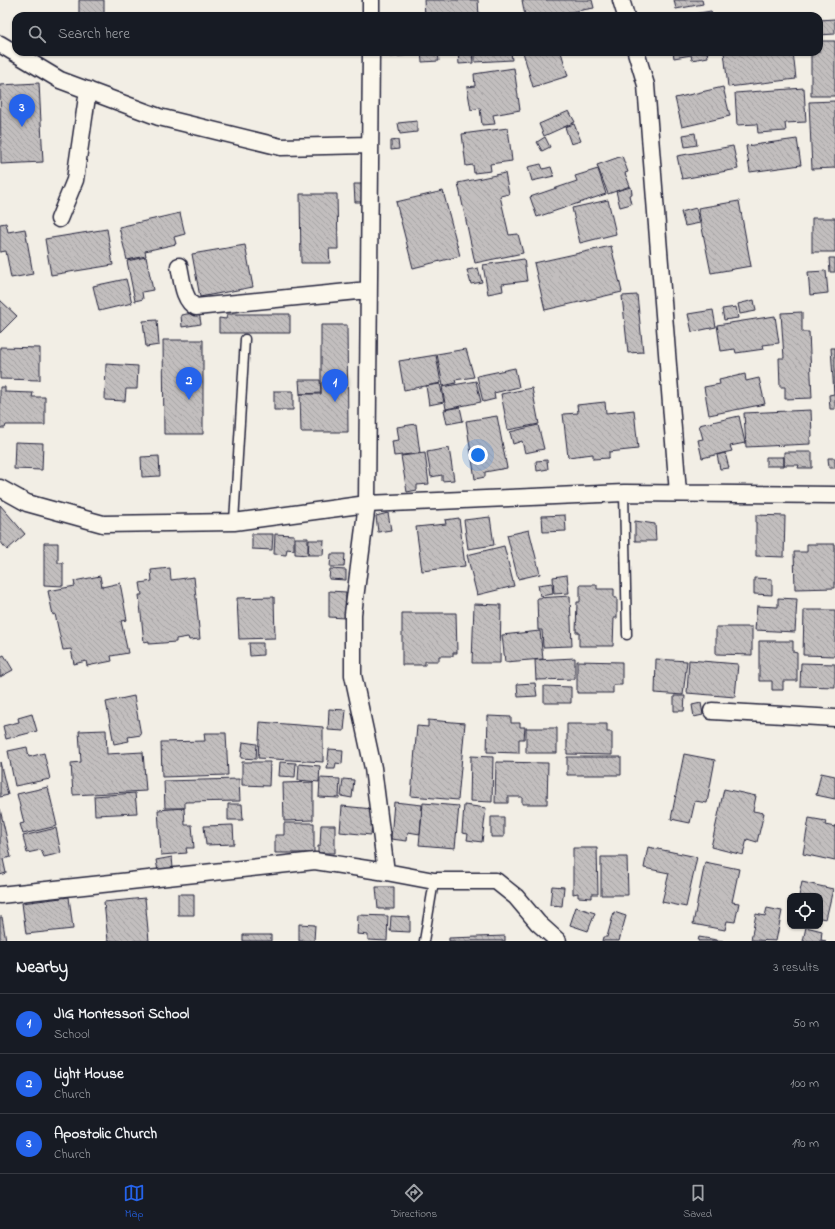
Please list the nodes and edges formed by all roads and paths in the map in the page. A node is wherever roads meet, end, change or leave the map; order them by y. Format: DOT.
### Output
graph roads {
  1 [pos="371,0"];
  2 [pos="622,0"];
  3 [pos="371,12"];
  4 [pos="625,12"];
  5 [pos="0,44"];
  6 [pos="12,51"];
  7 [pos="20,56"];
  8 [pos="371,56"];
  9 [pos="637,56"];
  10 [pos="88,90"];
  11 [pos="369,145"];
  12 [pos="59,219"];
  13 [pos="179,266"];
  14 [pos="368,290"];
  15 [pos="245,339"];
  16 [pos="0,488"];
  17 [pos="624,492"];
  18 [pos="678,494"];
  19 [pos="835,495"];
  20 [pos="367,504"];
  21 [pos="234,522"];
  22 [pos="627,635"];
  23 [pos="712,711"];
  24 [pos="835,718"];
  25 [pos="386,872"];
  26 [pos="434,881"];
  27 [pos="0,895"];
  28 [pos="424,941"];
  29 [pos="558,941"];
  1 -- 3 [label="street"];
  2 -- 4 [label="street"];
  5 -- 6 [label="street"];
  7 -- 10 [label="street"];
  8 -- 11 [label="street"];
  9 -- 18 [label="street"];
  10 -- 11 [label="street"];
  10 -- 12 [label="street"];
  11 -- 14 [label="street"];
  13 -- 14 [label="street"];
  14 -- 20 [label="street"];
  15 -- 21 [label="lane"];
  16 -- 21 [label="street"];
  17 -- 18 [label="street"];
  17 -- 20 [label="street"];
  17 -- 22 [label="lane"];
  18 -- 19 [label="street"];
  20 -- 21 [label="street"];
  20 -- 25 [label="street"];
  23 -- 24 [label="street"];
  25 -- 26 [label="street"];
  25 -- 27 [label="street"];
  26 -- 28 [label="lane"];
  26 -- 29 [label="street"];
}
